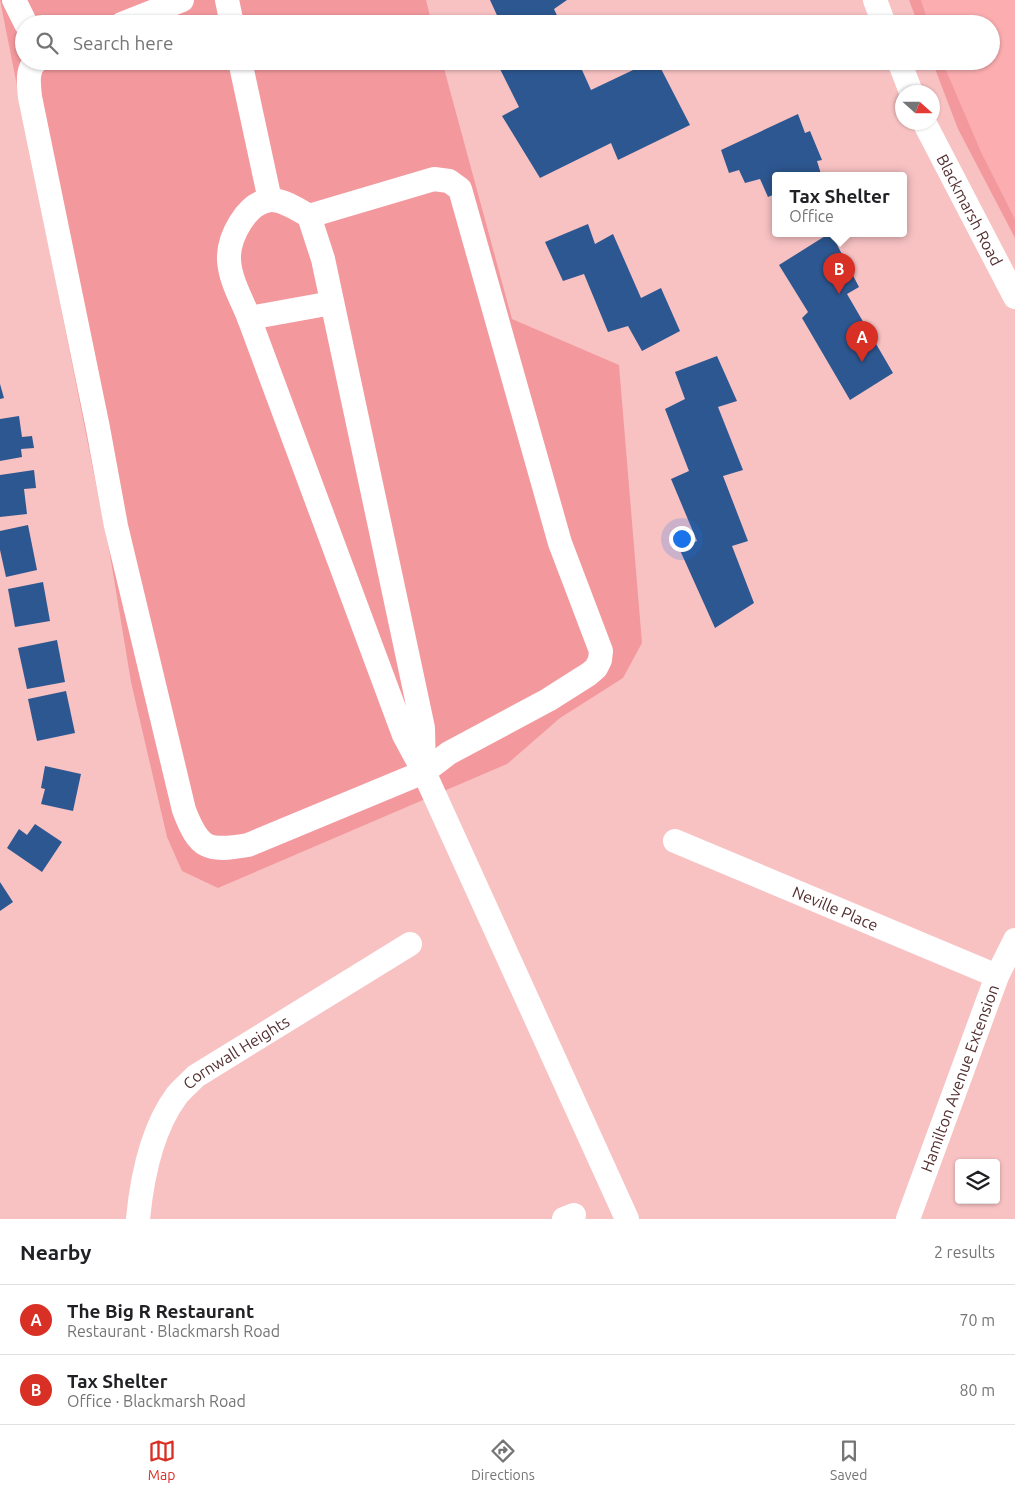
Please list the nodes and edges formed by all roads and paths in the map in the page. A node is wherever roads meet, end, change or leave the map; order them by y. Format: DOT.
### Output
graph roads {
  1 [pos="14,0"];
  2 [pos="182,0"];
  3 [pos="227,0"];
  4 [pos="875,0"];
  5 [pos="22,15"];
  6 [pos="144,15"];
  7 [pos="230,15"];
  8 [pos="881,15"];
  9 [pos="30,70"];
  10 [pos="242,70"];
  11 [pos="902,70"];
  12 [pos="908,85"];
  13 [pos="928,130"];
  14 [pos="270,200"];
  15 [pos="309,216"];
  16 [pos="1015,297"];
  17 [pos="332,303"];
  18 [pos="249,318"];
  19 [pos="424,772"];
  20 [pos="675,841"];
  21 [pos="1015,940"];
  22 [pos="410,944"];
  23 [pos="997,976"];
  24 [pos="138,1219"];
  25 [pos="627,1219"];
  26 [pos="908,1219"];
  1 -- 5 [label="street"];
  2 -- 6 [label="street"];
  3 -- 7 [label="street"];
  4 -- 8 [label="street"];
  9 -- 19 [label="street"];
  10 -- 14 [label="street"];
  11 -- 12 [label="street"];
  13 -- 16 [label="street, Blackmarsh Road"];
  14 -- 15 [label="street"];
  14 -- 18 [label="street"];
  15 -- 17 [label="street"];
  15 -- 19 [label="street"];
  17 -- 18 [label="street"];
  17 -- 19 [label="street"];
  18 -- 19 [label="street"];
  19 -- 25 [label="street"];
  20 -- 23 [label="street, Neville Place"];
  21 -- 23 [label="street, Hamilton Avenue Extension"];
  22 -- 24 [label="street, Cornwall Heights"];
  23 -- 26 [label="street, Hamilton Avenue Extension"];
}
